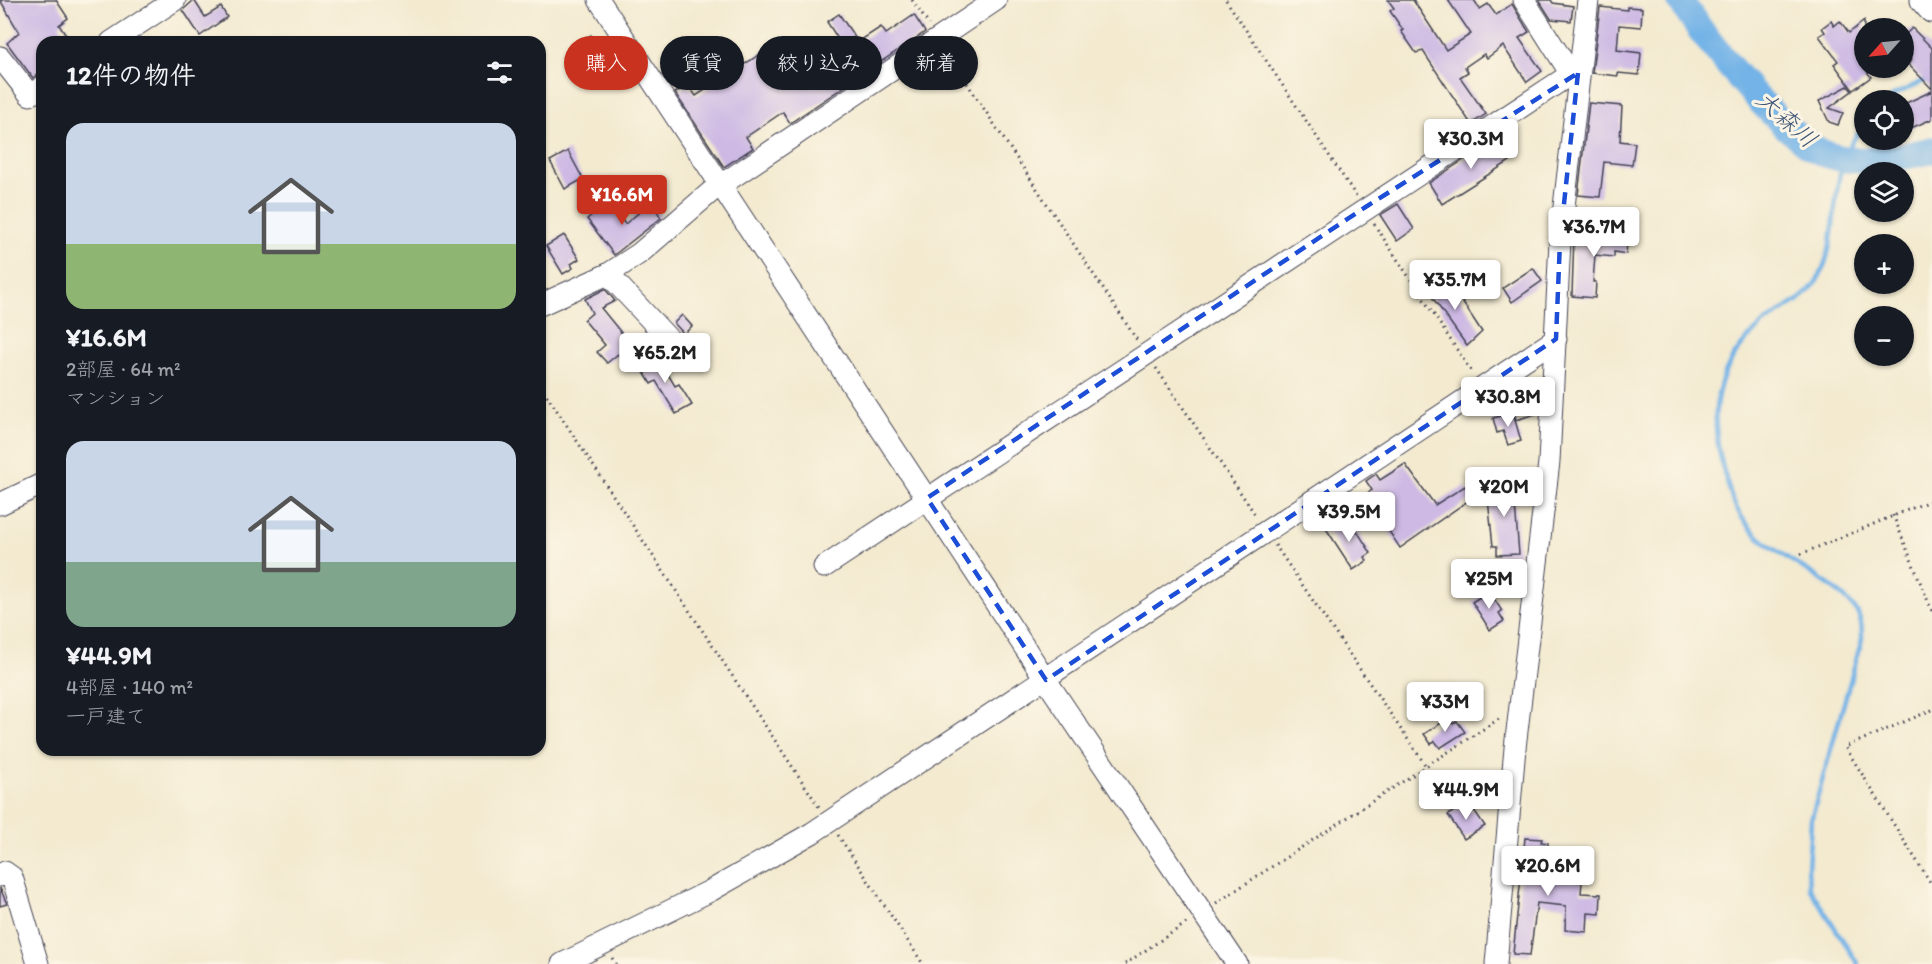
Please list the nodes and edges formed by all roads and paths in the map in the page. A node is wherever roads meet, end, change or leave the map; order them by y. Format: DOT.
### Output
graph roads {
  1 [pos="175,0"];
  2 [pos="599,0"];
  3 [pos="912,0"];
  4 [pos="996,0"];
  5 [pos="1226,0"];
  6 [pos="1524,0"];
  7 [pos="1588,0"];
  8 [pos="1924,0"];
  9 [pos="148,8"];
  10 [pos="1932,9"];
  11 [pos="118,36"];
  12 [pos="936,36"];
  13 [pos="942,36"];
  14 [pos="0,57"];
  15 [pos="894,69"];
  16 [pos="1575,74"];
  17 [pos="972,90"];
  18 [pos="36,91"];
  19 [pos="722,185"];
  20 [pos="1364,208"];
  21 [pos="608,274"];
  22 [pos="546,302"];
  23 [pos="1556,339"];
  24 [pos="676,347"];
  25 [pos="1146,353"];
  26 [pos="1482,388"];
  27 [pos="546,394"];
  28 [pos="36,487"];
  29 [pos="927,498"];
  30 [pos="1932,500"];
  31 [pos="0,504"];
  32 [pos="1893,515"];
  33 [pos="1267,532"];
  34 [pos="1801,554"];
  35 [pos="824,567"];
  36 [pos="1932,611"];
  37 [pos="1046,680"];
  38 [pos="1520,705"];
  39 [pos="1932,710"];
  40 [pos="1426,766"];
  41 [pos="829,822"];
  42 [pos="0,876"];
  43 [pos="1932,885"];
  44 [pos="1202,913"];
  45 [pos="38,964"];
  46 [pos="561,964"];
  47 [pos="923,964"];
  48 [pos="1125,964"];
  49 [pos="1237,964"];
  50 [pos="1496,964"];
  1 -- 9 [label="street"];
  2 -- 19 [label="street"];
  3 -- 12 [label="path"];
  4 -- 13 [label="street"];
  5 -- 20 [label="path"];
  6 -- 16 [label="street"];
  7 -- 16 [label="street"];
  8 -- 10 [label="main road"];
  9 -- 11 [label="street"];
  14 -- 18 [label="street"];
  15 -- 19 [label="street"];
  16 -- 20 [label="street"];
  16 -- 23 [label="street"];
  17 -- 25 [label="path"];
  19 -- 21 [label="street"];
  19 -- 29 [label="street"];
  20 -- 25 [label="street"];
  20 -- 26 [label="path"];
  21 -- 22 [label="street"];
  21 -- 24 [label="street"];
  23 -- 26 [label="street"];
  23 -- 38 [label="street"];
  25 -- 29 [label="street"];
  25 -- 33 [label="path"];
  26 -- 33 [label="street"];
  27 -- 41 [label="path"];
  28 -- 31 [label="street"];
  29 -- 35 [label="street"];
  29 -- 37 [label="street"];
  30 -- 32 [label="path"];
  32 -- 34 [label="path"];
  32 -- 36 [label="path"];
  33 -- 37 [label="street"];
  33 -- 40 [label="path"];
  37 -- 41 [label="street"];
  37 -- 44 [label="street"];
  38 -- 40 [label="path"];
  38 -- 50 [label="street"];
  39 -- 43 [label="path"];
  40 -- 44 [label="path"];
  41 -- 46 [label="street"];
  41 -- 47 [label="path"];
  42 -- 45 [label="street"];
  44 -- 48 [label="path"];
  44 -- 49 [label="street"];
}
